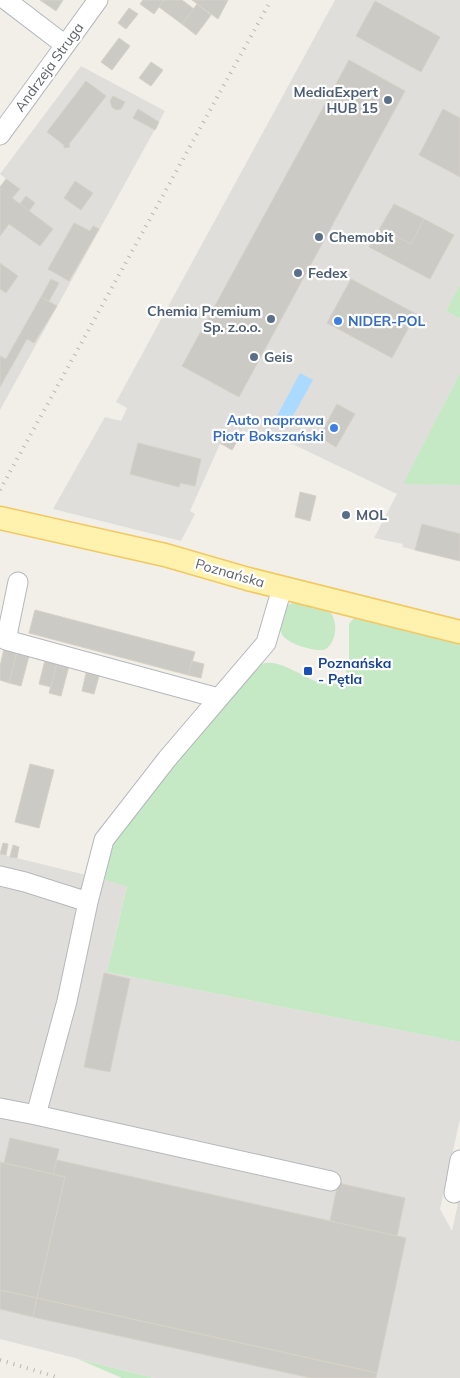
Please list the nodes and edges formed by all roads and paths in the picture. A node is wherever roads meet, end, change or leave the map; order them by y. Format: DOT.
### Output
graph roads {
  1 [pos="6,0"];
  2 [pos="98,0"];
  3 [pos="65,46"];
  4 [pos="0,135"];
  5 [pos="0,518"];
  6 [pos="18,582"];
  7 [pos="282,588"];
  8 [pos="460,632"];
  9 [pos="218,698"];
  10 [pos="0,876"];
  11 [pos="88,902"];
  12 [pos="0,1108"];
  13 [pos="36,1115"];
  14 [pos="460,1160"];
  15 [pos="331,1181"];
  16 [pos="454,1193"];
  1 -- 3 [label="street"];
  2 -- 3 [label="street, Andrzeja Struga"];
  3 -- 4 [label="street, Andrzeja Struga"];
  5 -- 7 [label="main road, Poznańska"];
  6 -- 9 [label="street"];
  7 -- 8 [label="main road, Poznańska"];
  7 -- 9 [label="street"];
  9 -- 11 [label="street"];
  10 -- 11 [label="street"];
  11 -- 13 [label="street"];
  12 -- 13 [label="street"];
  13 -- 15 [label="street"];
  14 -- 16 [label="street"];
}
